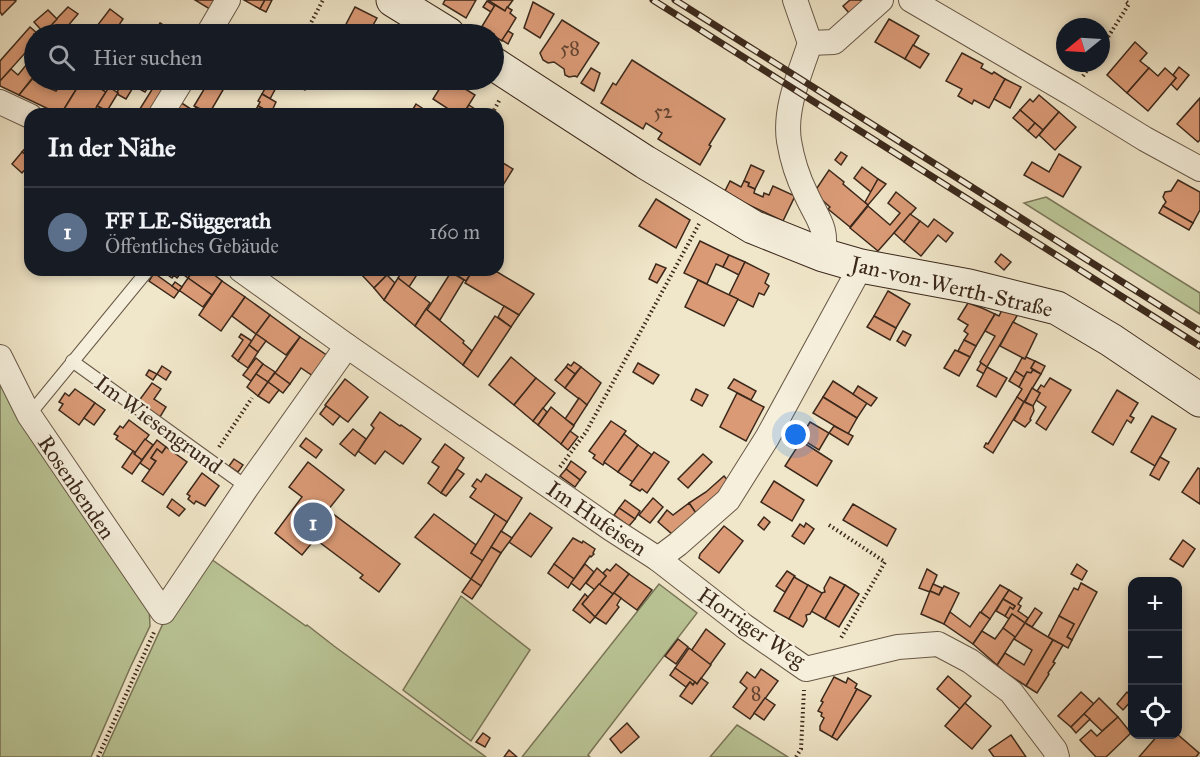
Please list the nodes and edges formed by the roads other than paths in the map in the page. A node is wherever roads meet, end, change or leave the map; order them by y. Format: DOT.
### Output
graph roads {
  1 [pos="228,0"];
  2 [pos="393,0"];
  3 [pos="795,0"];
  4 [pos="881,0"];
  5 [pos="911,0"];
  6 [pos="214,24"];
  7 [pos="432,24"];
  8 [pos="810,43"];
  9 [pos="504,70"];
  10 [pos="176,90"];
  11 [pos="0,102"];
  12 [pos="165,108"];
  13 [pos="24,113"];
  14 [pos="1200,169"];
  15 [pos="823,255"];
  16 [pos="861,266"];
  17 [pos="143,276"];
  18 [pos="250,276"];
  19 [pos="347,346"];
  20 [pos="0,357"];
  21 [pos="72,361"];
  22 [pos="1200,400"];
  23 [pos="29,415"];
  24 [pos="247,487"];
  25 [pos="658,559"];
  26 [pos="163,612"];
  27 [pos="1057,757"];
  1 -- 6 [label="street"];
  2 -- 7 [label="main road"];
  3 -- 8 [label="street"];
  4 -- 8 [label="street"];
  5 -- 14 [label="street"];
  8 -- 15 [label="street, Jan-von-Werth-Straße"];
  9 -- 15 [label="main road, Jan-von-Werth-Straße"];
  10 -- 12 [label="street"];
  11 -- 13 [label="street"];
  15 -- 16 [label="main road, Jan-von-Werth-Straße"];
  16 -- 22 [label="main road, Jan-von-Werth-Straße"];
  16 -- 25 [label="street, Im Hufeisen"];
  17 -- 21 [label="lane"];
  18 -- 19 [label="street, Im Hufeisen"];
  19 -- 24 [label="street, Im Wiesengrund"];
  19 -- 25 [label="street, Im Hufeisen"];
  20 -- 23 [label="street, Rosenbenden"];
  21 -- 23 [label="lane"];
  21 -- 24 [label="lane, Im Wiesengrund"];
  23 -- 26 [label="street, Rosenbenden"];
  24 -- 26 [label="street, Im Wiesengrund"];
  25 -- 27 [label="street, Horriger Weg"];
}
